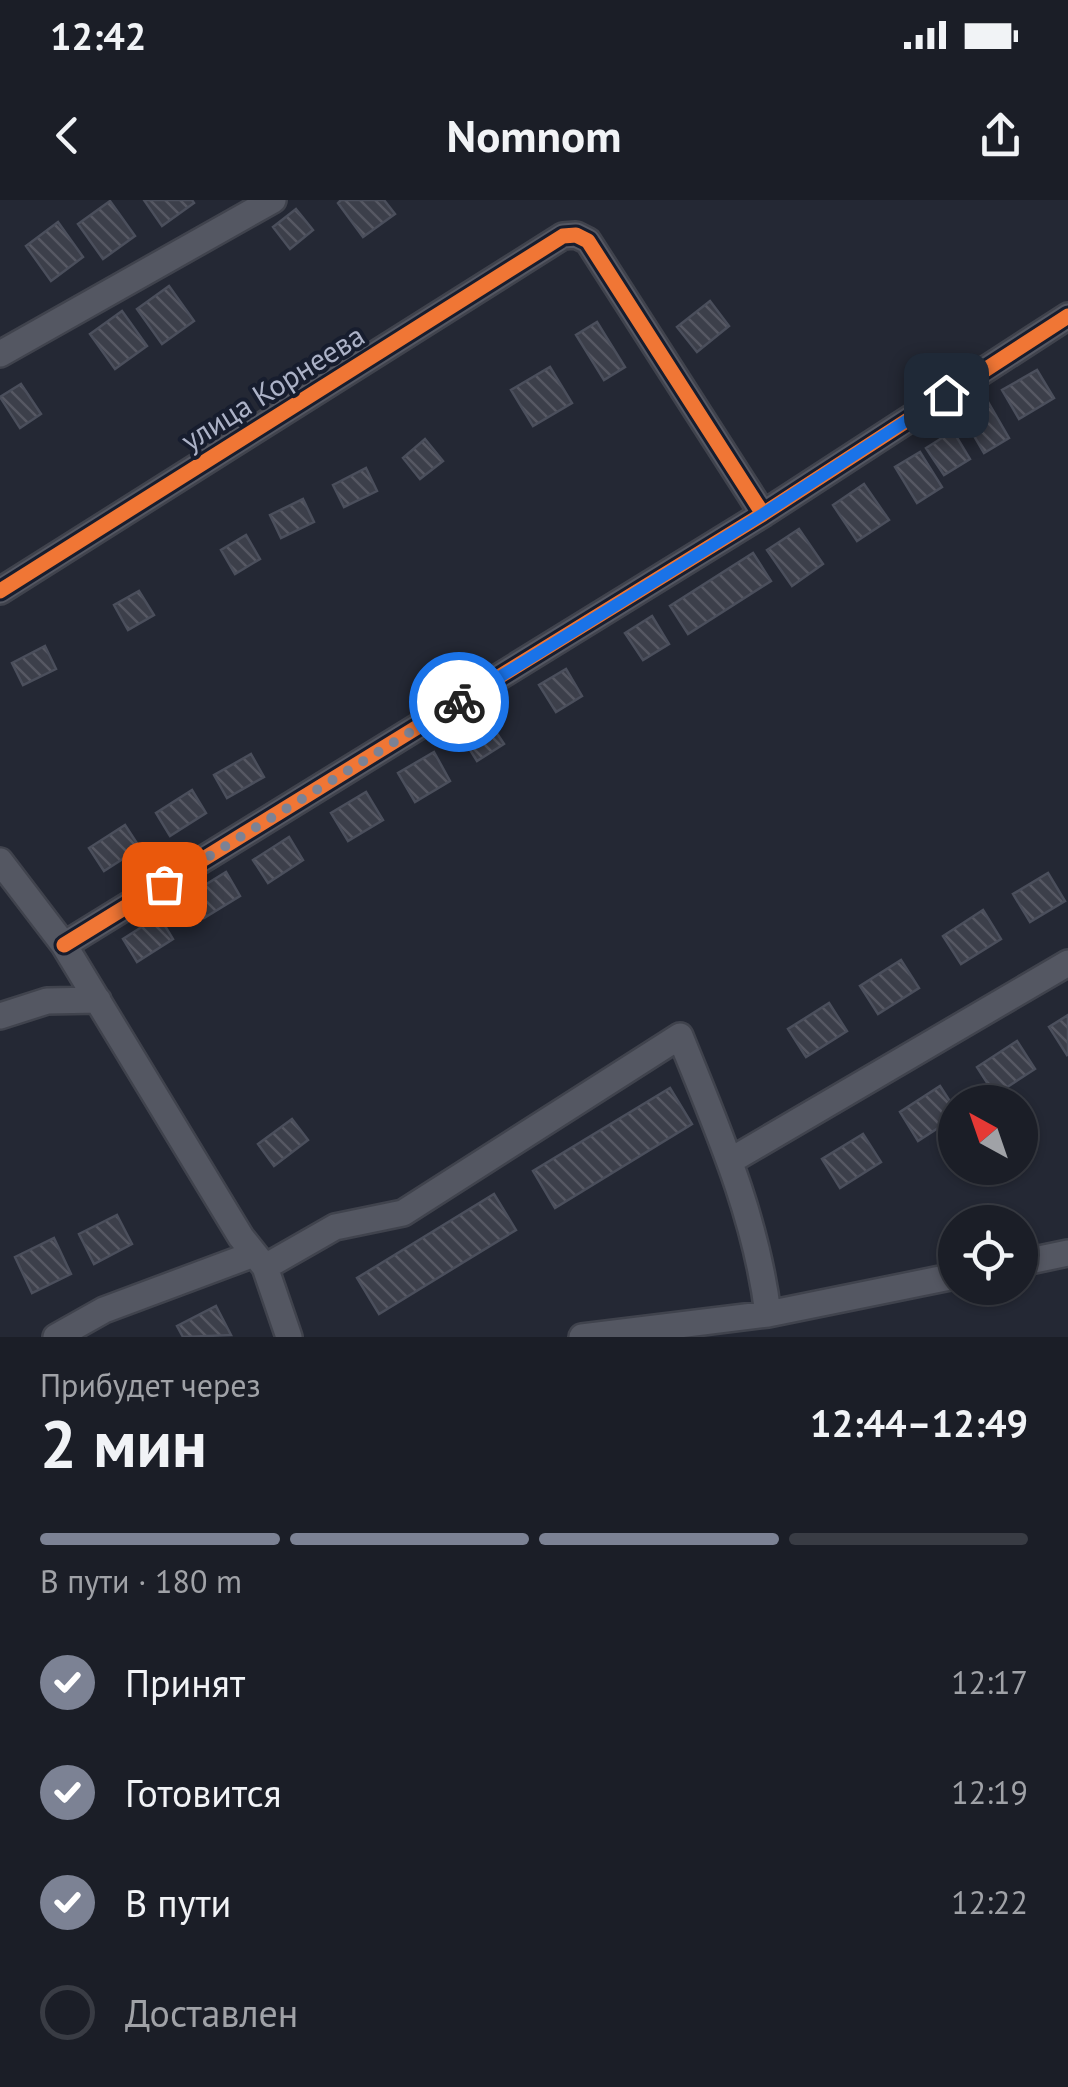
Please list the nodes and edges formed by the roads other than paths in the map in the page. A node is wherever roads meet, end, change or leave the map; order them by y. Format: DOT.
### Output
graph roads {
  1 [pos="273,200"];
  2 [pos="1068,316"];
  3 [pos="0,354"];
  4 [pos="763,514"];
  5 [pos="0,591"];
  6 [pos="0,861"];
  7 [pos="64,945"];
  8 [pos="1068,962"];
  9 [pos="98,1000"];
  10 [pos="0,1016"];
  11 [pos="730,1161"];
  12 [pos="1068,1253"];
  13 [pos="1038,1259"];
  14 [pos="260,1261"];
  15 [pos="938,1279"];
  16 [pos="768,1314"];
  17 [pos="56,1337"];
  18 [pos="289,1337"];
  19 [pos="582,1337"];
  1 -- 3 [label="street"];
  2 -- 4 [label="street"];
  4 -- 5 [label="street, улица Корнеева"];
  4 -- 7 [label="street"];
  6 -- 7 [label="street"];
  7 -- 9 [label="street"];
  8 -- 11 [label="street"];
  9 -- 10 [label="street"];
  9 -- 14 [label="street"];
  11 -- 14 [label="street"];
  11 -- 16 [label="street"];
  12 -- 13 [label="street"];
  14 -- 17 [label="street"];
  14 -- 18 [label="street"];
  15 -- 16 [label="street"];
  16 -- 19 [label="street"];
}
